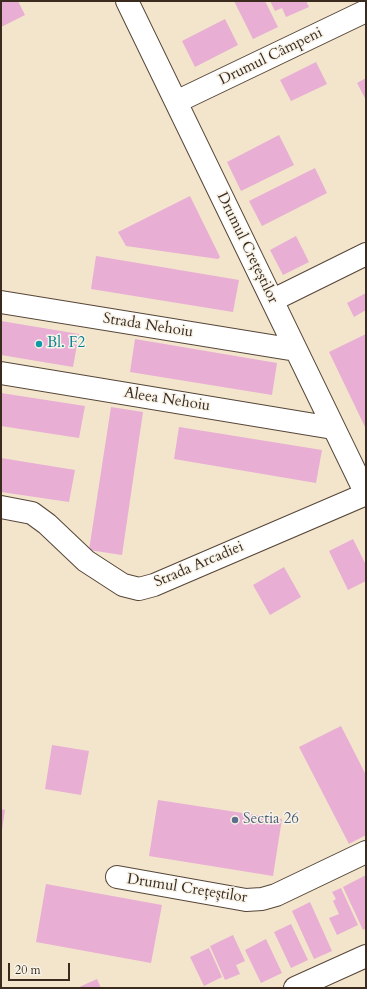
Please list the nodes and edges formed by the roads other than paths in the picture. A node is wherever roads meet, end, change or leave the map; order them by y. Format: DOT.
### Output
graph roads {
  1 [pos="128,1"];
  2 [pos="366,11"];
  3 [pos="176,102"];
  4 [pos="366,254"];
  5 [pos="273,300"];
  6 [pos="1,302"];
  7 [pos="296,350"];
  8 [pos="1,373"];
  9 [pos="333,428"];
  10 [pos="366,494"];
  11 [pos="1,507"];
  12 [pos="366,852"];
  13 [pos="117,877"];
  14 [pos="366,956"];
  15 [pos="295,988"];
  1 -- 3 [label="street, Drumul Crețeștilor"];
  2 -- 3 [label="street, Drumul Câmpeni"];
  3 -- 5 [label="street, Drumul Crețeștilor"];
  4 -- 5 [label="street"];
  5 -- 7 [label="street, Drumul Crețeștilor"];
  6 -- 7 [label="street, Strada Nehoiu"];
  7 -- 9 [label="street, Drumul Crețeștilor"];
  8 -- 9 [label="street, Aleea Nehoiu"];
  9 -- 10 [label="street, Drumul Crețeștilor"];
  10 -- 11 [label="street, Strada Arcadiei"];
  12 -- 13 [label="street, Drumul Crețeștilor"];
  14 -- 15 [label="street"];
}
